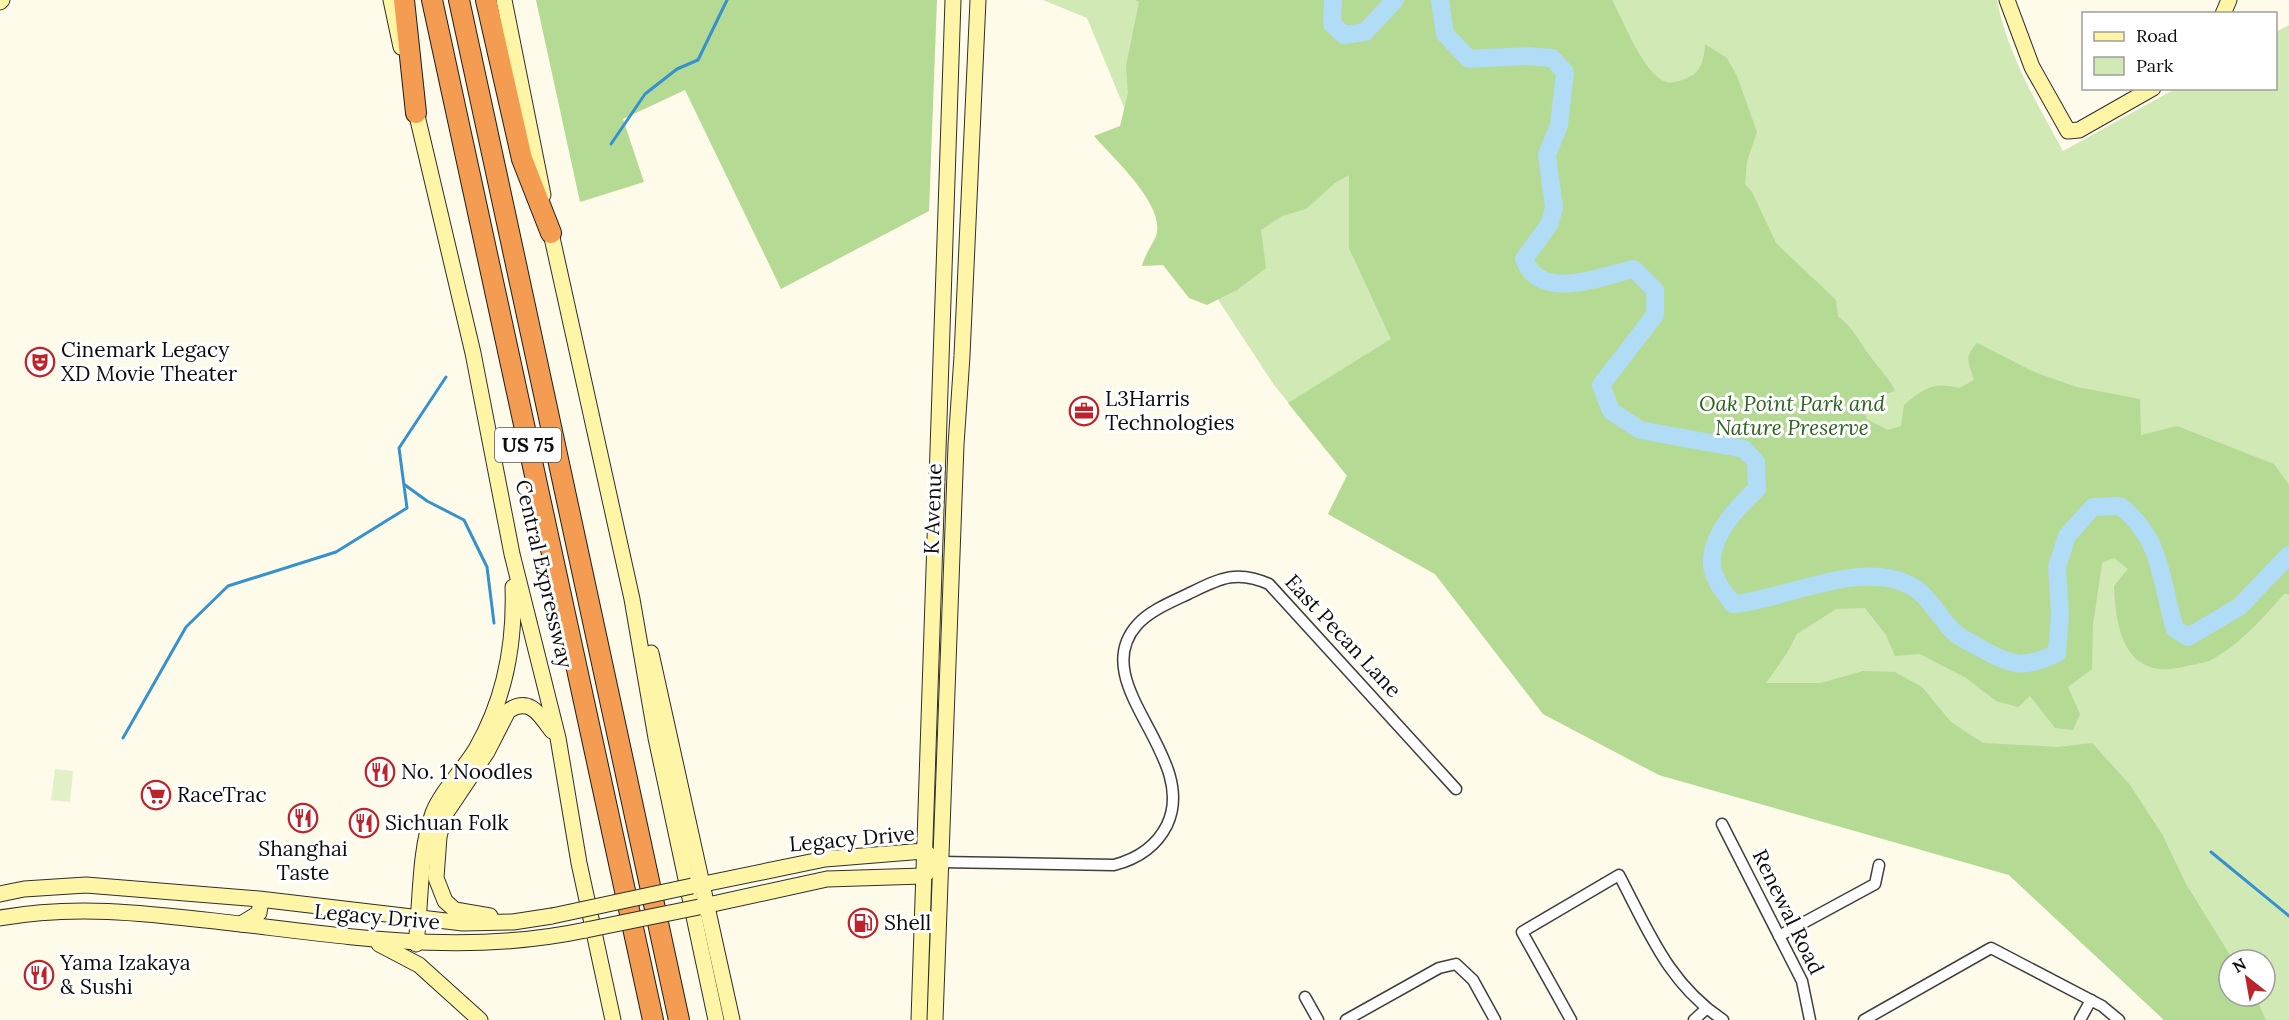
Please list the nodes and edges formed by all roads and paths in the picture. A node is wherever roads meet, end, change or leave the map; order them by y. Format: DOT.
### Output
graph roads {
  1 [pos="391,0"];
  2 [pos="404,0"];
  3 [pos="432,0"];
  4 [pos="459,0"];
  5 [pos="486,0"];
  6 [pos="504,0"];
  7 [pos="953,0"];
  8 [pos="978,0"];
  9 [pos="2007,0"];
  10 [pos="2017,0"];
  11 [pos="2015,21"];
  12 [pos="2149,90"];
  13 [pos="416,114"];
  14 [pos="947,150"];
  15 [pos="972,151"];
  16 [pos="551,233"];
  17 [pos="963,336"];
  18 [pos="943,337"];
  19 [pos="938,492"];
  20 [pos="955,492"];
  21 [pos="512,554"];
  22 [pos="622,555"];
  23 [pos="558,738"];
  24 [pos="1456,789"];
  25 [pos="1722,824"];
  26 [pos="924,851"];
  27 [pos="825,859"];
  28 [pos="939,862"];
  29 [pos="1879,865"];
  30 [pos="923,876"];
  31 [pos="827,879"];
  32 [pos="86,885"];
  33 [pos="697,885"];
  34 [pos="0,894"];
  35 [pos="261,900"];
  36 [pos="703,906"];
  37 [pos="84,910"];
  38 [pos="0,918"];
  39 [pos="419,918"];
  40 [pos="513,922"];
  41 [pos="241,924"];
  42 [pos="1779,936"];
  43 [pos="368,938"];
  44 [pos="416,944"];
  45 [pos="1305,998"];
  46 [pos="2091,1000"];
  47 [pos="1706,1009"];
  48 [pos="919,1015"];
  49 [pos="936,1016"];
  50 [pos="480,1020"];
  51 [pos="613,1020"];
  52 [pos="653,1020"];
  53 [pos="679,1020"];
  54 [pos="716,1020"];
  55 [pos="732,1020"];
  56 [pos="1318,1020"];
  57 [pos="1346,1020"];
  58 [pos="1495,1020"];
  59 [pos="1571,1020"];
  60 [pos="1694,1020"];
  61 [pos="1722,1020"];
  62 [pos="1810,1020"];
  63 [pos="1864,1020"];
  64 [pos="2080,1020"];
  65 [pos="2119,1020"];
  1 -- 13 [label="main road, Central Expressway"];
  2 -- 13 [label="highway"];
  3 -- 52 [label="highway, Central Expressway / US 75"];
  4 -- 53 [label="highway, Central Expressway / US 75"];
  5 -- 16 [label="highway"];
  6 -- 16 [label="main road"];
  7 -- 14 [label="main road, K Avenue"];
  8 -- 15 [label="main road, K Avenue"];
  9 -- 11 [label="main road"];
  10 -- 11 [label="main road"];
  11 -- 12 [label="main road"];
  13 -- 21 [label="main road, Central Expressway"];
  14 -- 15 [label="main road"];
  14 -- 18 [label="main road, K Avenue"];
  15 -- 17 [label="main road, K Avenue"];
  16 -- 22 [label="main road"];
  17 -- 18 [label="main road"];
  17 -- 20 [label="main road, K Avenue"];
  18 -- 19 [label="main road, K Avenue"];
  19 -- 20 [label="main road"];
  19 -- 26 [label="main road, K Avenue"];
  20 -- 28 [label="main road, K Avenue"];
  21 -- 23 [label="main road, Central Expressway"];
  21 -- 39 [label="main road"];
  22 -- 33 [label="main road"];
  22 -- 54 [label="main road"];
  23 -- 40 [label="main road"];
  23 -- 51 [label="main road, Central Expressway"];
  24 -- 28 [label="street, East Pecan Lane"];
  25 -- 42 [label="street, Renewal Road"];
  26 -- 27 [label="main road, Legacy Drive"];
  26 -- 28 [label="main road, Legacy Drive"];
  26 -- 30 [label="main road, K Avenue"];
  27 -- 31 [label="main road"];
  27 -- 33 [label="main road, Legacy Drive"];
  28 -- 30 [label="main road, Legacy Drive"];
  28 -- 49 [label="main road, K Avenue"];
  29 -- 42 [label="street"];
  30 -- 31 [label="main road, Legacy Drive"];
  30 -- 48 [label="main road, K Avenue"];
  31 -- 36 [label="main road, Legacy Drive"];
  32 -- 34 [label="main road, Legacy Drive"];
  32 -- 35 [label="main road, Legacy Drive"];
  32 -- 37 [label="main road"];
  33 -- 36 [label="main road"];
  33 -- 40 [label="main road, Legacy Drive, bridge"];
  35 -- 39 [label="main road, Legacy Drive"];
  35 -- 41 [label="main road"];
  36 -- 44 [label="main road, Legacy Drive, bridge"];
  36 -- 55 [label="main road"];
  37 -- 38 [label="main road, Legacy Drive"];
  37 -- 41 [label="main road, Legacy Drive"];
  39 -- 40 [label="main road, Legacy Drive"];
  39 -- 44 [label="main road"];
  41 -- 43 [label="main road, Legacy Drive"];
  42 -- 62 [label="street, Renewal Road"];
  43 -- 44 [label="main road, Legacy Drive"];
  43 -- 50 [label="main road"];
  45 -- 56 [label="street"];
  46 -- 63 [label="street"];
  46 -- 64 [label="street"];
  46 -- 65 [label="street"];
  47 -- 59 [label="street"];
  47 -- 60 [label="street"];
  47 -- 61 [label="street"];
  48 -- 49 [label="main road"];
  57 -- 58 [label="street"];
}
